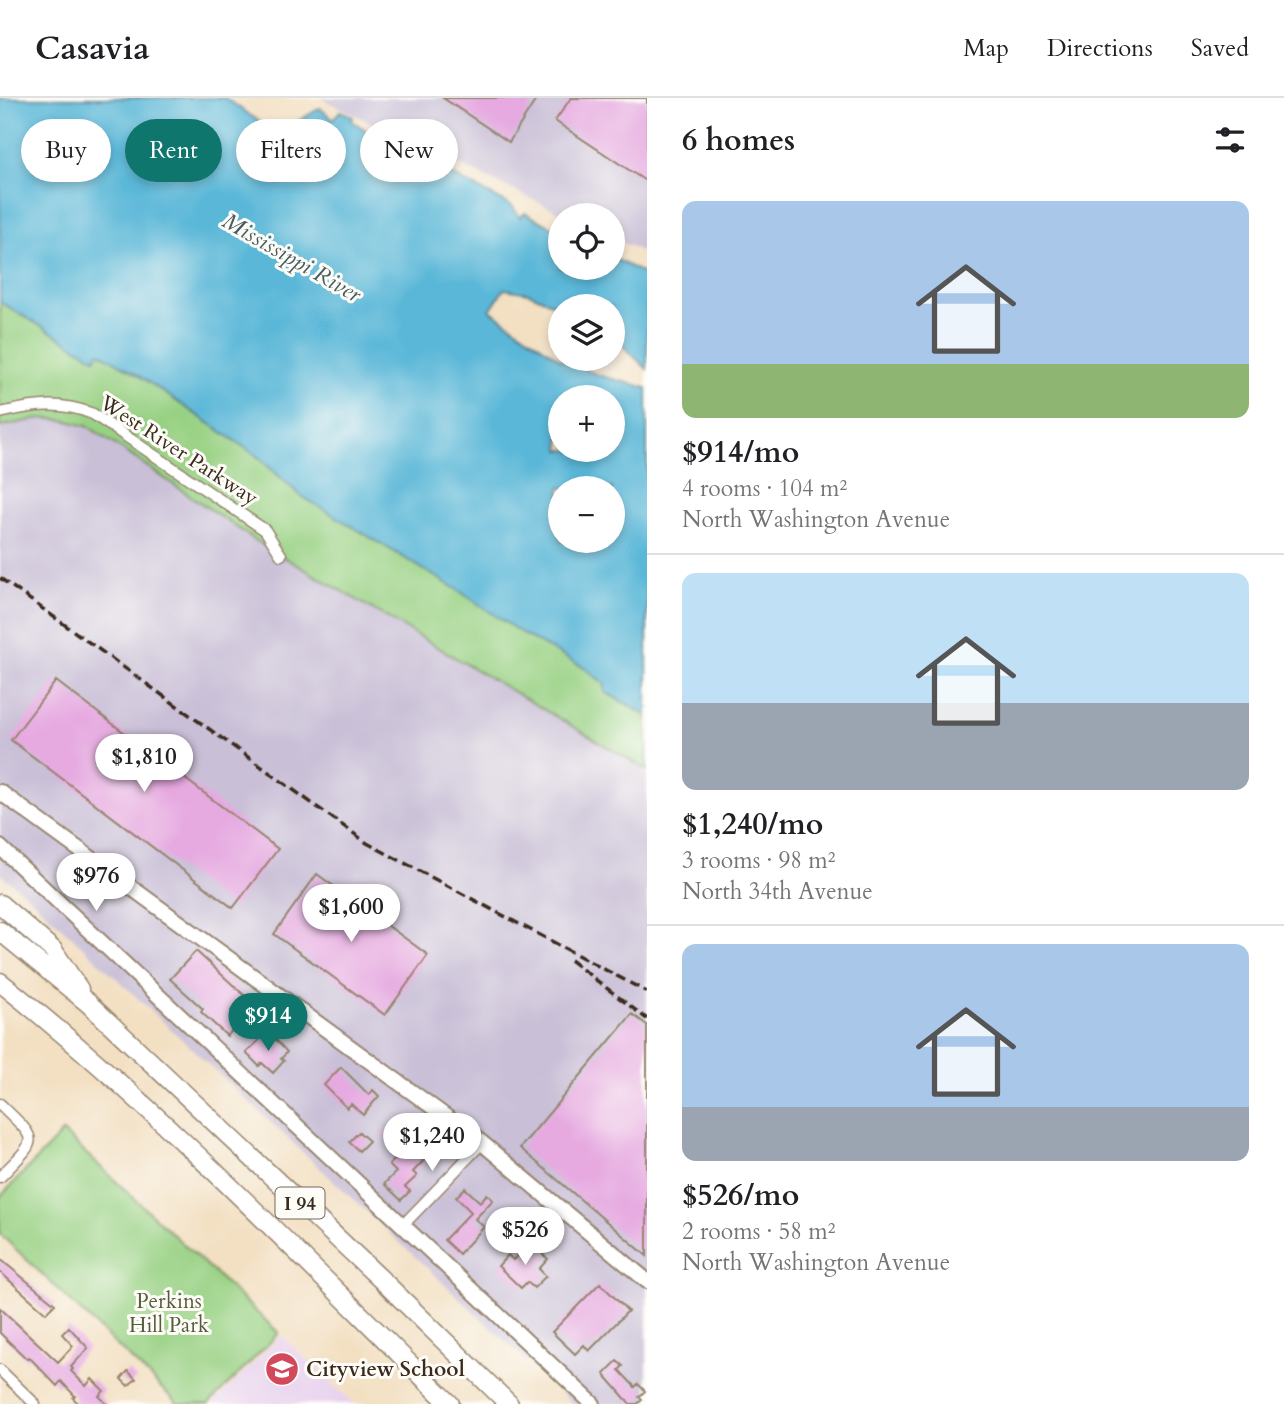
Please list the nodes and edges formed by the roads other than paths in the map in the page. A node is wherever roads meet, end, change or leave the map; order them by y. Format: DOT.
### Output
graph roads {
  1 [pos="0,412"];
  2 [pos="281,555"];
  3 [pos="0,792"];
  4 [pos="0,847"];
  5 [pos="0,904"];
  6 [pos="0,931"];
  7 [pos="0,982"];
  8 [pos="0,993"];
  9 [pos="88,1003"];
  10 [pos="98,1063"];
  11 [pos="0,1104"];
  12 [pos="482,1143"];
  13 [pos="0,1177"];
  14 [pos="404,1224"];
  15 [pos="647,1280"];
  16 [pos="0,1370"];
  17 [pos="35,1404"];
  18 [pos="450,1404"];
  19 [pos="509,1404"];
  20 [pos="593,1404"];
  1 -- 2 [label="street, West River Parkway"];
  3 -- 12 [label="street"];
  4 -- 14 [label="street"];
  5 -- 9 [label="highway"];
  6 -- 9 [label="highway, I 94"];
  7 -- 10 [label="highway, I 94"];
  8 -- 10 [label="highway"];
  9 -- 19 [label="highway, I 94"];
  10 -- 18 [label="highway, I 94"];
  11 -- 13 [label="street"];
  12 -- 14 [label="street"];
  12 -- 15 [label="street"];
  14 -- 20 [label="street"];
  16 -- 17 [label="street"];
}
